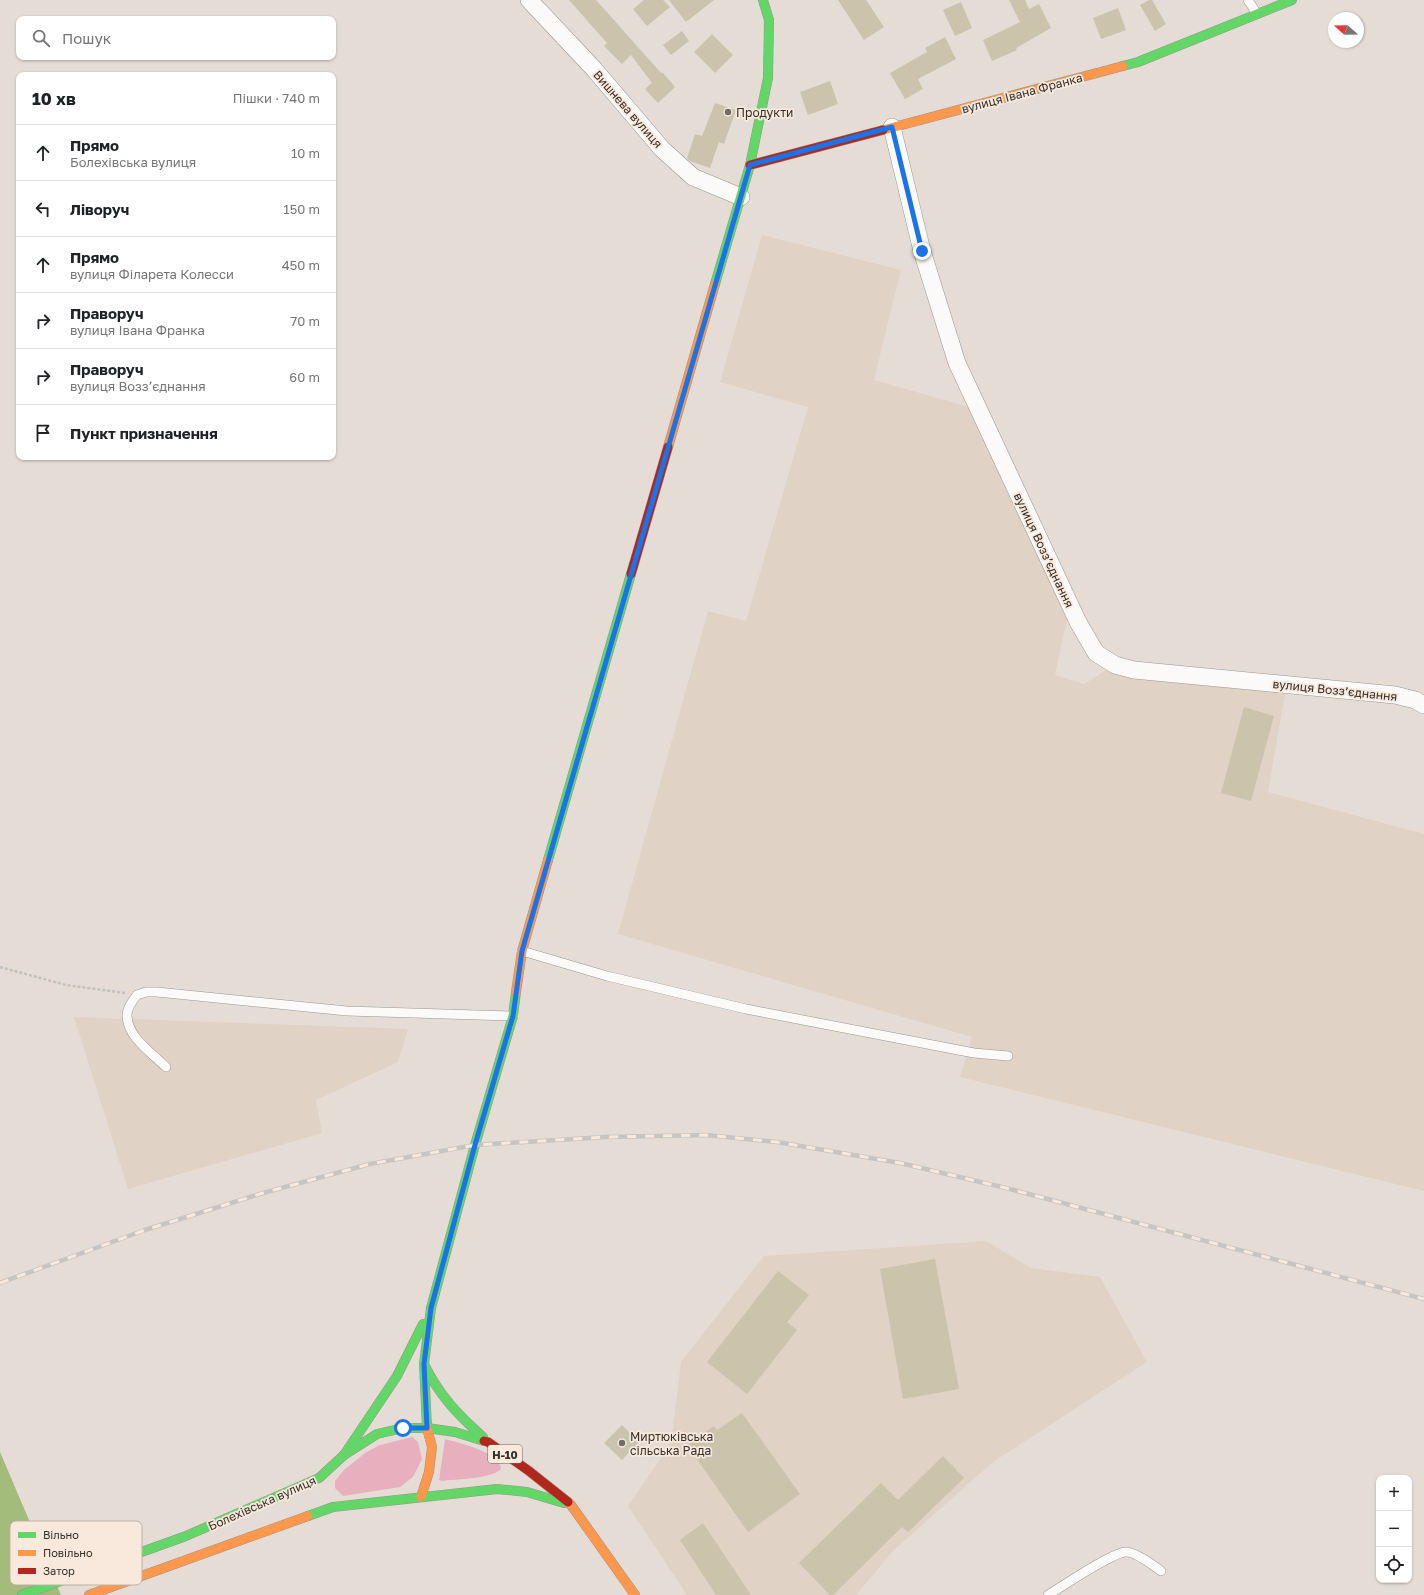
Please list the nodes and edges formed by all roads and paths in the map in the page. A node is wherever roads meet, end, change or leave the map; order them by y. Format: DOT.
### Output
graph roads {
  1 [pos="529,0"];
  2 [pos="763,0"];
  3 [pos="1248,0"];
  4 [pos="1288,1"];
  5 [pos="1258,14"];
  6 [pos="892,127"];
  7 [pos="750,165"];
  8 [pos="741,197"];
  9 [pos="1424,705"];
  10 [pos="522,951"];
  11 [pos="0,967"];
  12 [pos="137,995"];
  13 [pos="513,1016"];
  14 [pos="1008,1056"];
  15 [pos="166,1067"];
  16 [pos="431,1308"];
  17 [pos="424,1364"];
  18 [pos="427,1428"];
  19 [pos="488,1442"];
  20 [pos="344,1455"];
  21 [pos="319,1478"];
  22 [pos="321,1489"];
  23 [pos="421,1497"];
  24 [pos="326,1499"];
  25 [pos="571,1505"];
  26 [pos="333,1507"];
  27 [pos="142,1552"];
  28 [pos="1161,1571"];
  29 [pos="142,1576"];
  30 [pos="50,1585"];
  31 [pos="118,1585"];
  32 [pos="22,1595"];
  33 [pos="90,1595"];
  34 [pos="635,1595"];
  35 [pos="1048,1595"];
  1 -- 8 [label="street, Вишнева вулиця"];
  2 -- 7 [label="main road"];
  3 -- 5 [label="lane"];
  4 -- 5 [label="main road, вулиця Івана Франка"];
  5 -- 6 [label="main road, вулиця Івана Франка"];
  6 -- 7 [label="main road, вулиця Івана Франка"];
  6 -- 9 [label="street, вулиця Воззʼєднання"];
  7 -- 8 [label="main road"];
  8 -- 10 [label="main road"];
  10 -- 13 [label="main road"];
  10 -- 14 [label="lane"];
  11 -- 12 [label="path"];
  12 -- 13 [label="lane"];
  12 -- 15 [label="lane"];
  13 -- 16 [label="main road"];
  16 -- 17 [label="main road"];
  16 -- 20 [label="main road"];
  17 -- 18 [label="main road"];
  17 -- 19 [label="main road"];
  18 -- 19 [label="main road, Болехівська вулиця / Н-10"];
  18 -- 20 [label="main road, Болехівська вулиця / Н-10"];
  18 -- 23 [label="main road"];
  19 -- 25 [label="main road, Болехівська вулиця / Н-10"];
  20 -- 21 [label="main road, Болехівська вулиця / Н-10"];
  21 -- 22 [label="main road"];
  21 -- 27 [label="main road, Болехівська вулиця / Н-10"];
  23 -- 25 [label="main road, Болехівська вулиця"];
  23 -- 26 [label="main road, Болехівська вулиця"];
  24 -- 26 [label="main road"];
  25 -- 34 [label="main road, Болехівська вулиця / Н-10"];
  26 -- 29 [label="main road, Болехівська вулиця"];
  28 -- 35 [label="lane"];
  30 -- 32 [label="main road, Болехівська вулиця / Н-10"];
  31 -- 33 [label="main road, Болехівська вулиця"];
}
